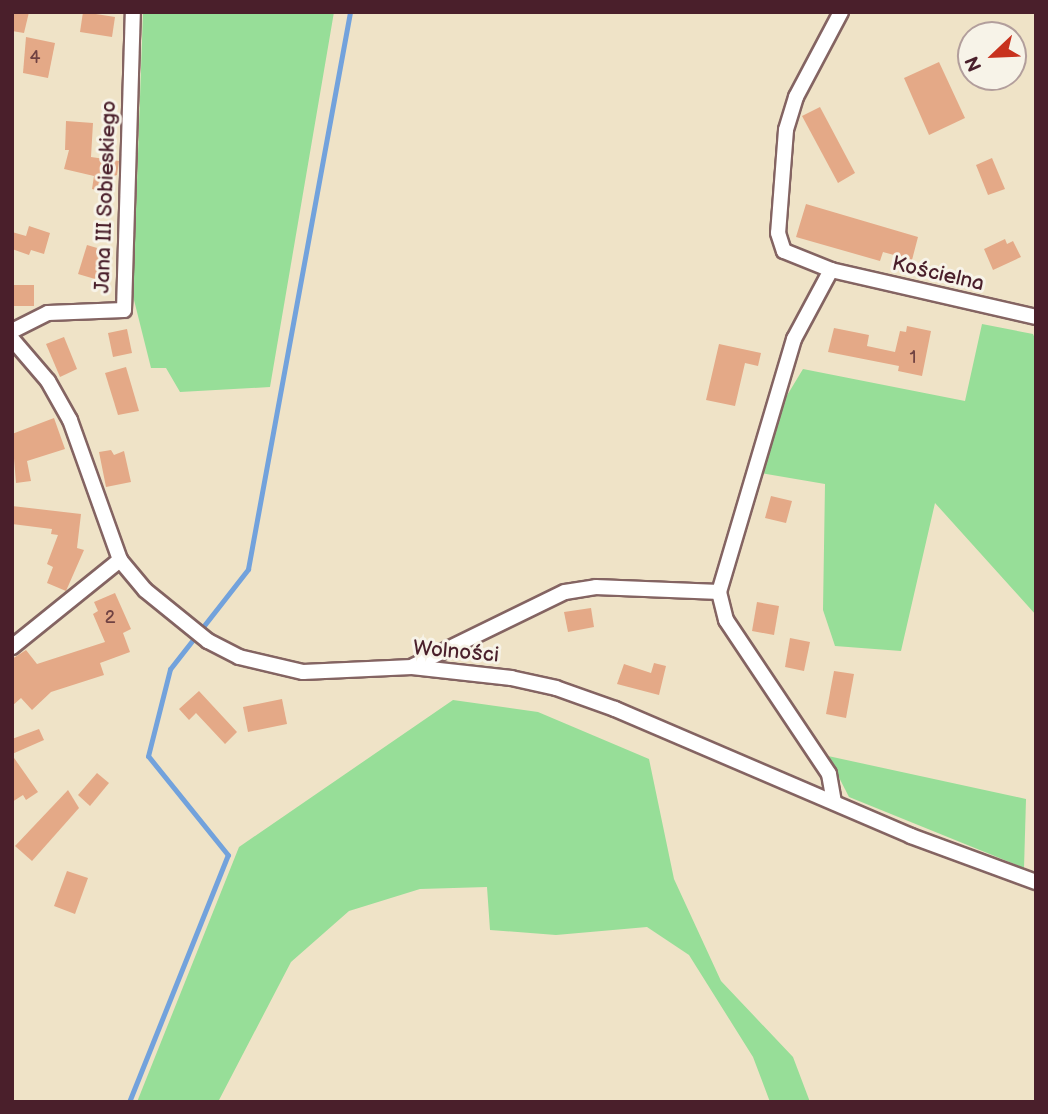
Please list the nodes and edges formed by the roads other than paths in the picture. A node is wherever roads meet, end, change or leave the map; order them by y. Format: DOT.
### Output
graph roads {
  1 [pos="133,12"];
  2 [pos="841,12"];
  3 [pos="831,270"];
  4 [pos="1036,317"];
  5 [pos="12,331"];
  6 [pos="12,339"];
  7 [pos="120,560"];
  8 [pos="719,592"];
  9 [pos="12,647"];
  10 [pos="412,667"];
  11 [pos="834,802"];
  12 [pos="1036,882"];
  1 -- 5 [label="street, Jana III Sobieskiego"];
  2 -- 3 [label="street, Kościelna"];
  3 -- 4 [label="street, Kościelna"];
  3 -- 8 [label="street"];
  6 -- 7 [label="street, Wolności"];
  7 -- 9 [label="street"];
  7 -- 10 [label="street, Wolności"];
  8 -- 10 [label="street"];
  8 -- 11 [label="street"];
  10 -- 11 [label="street, Wolności"];
  11 -- 12 [label="street, Wolności"];
}
